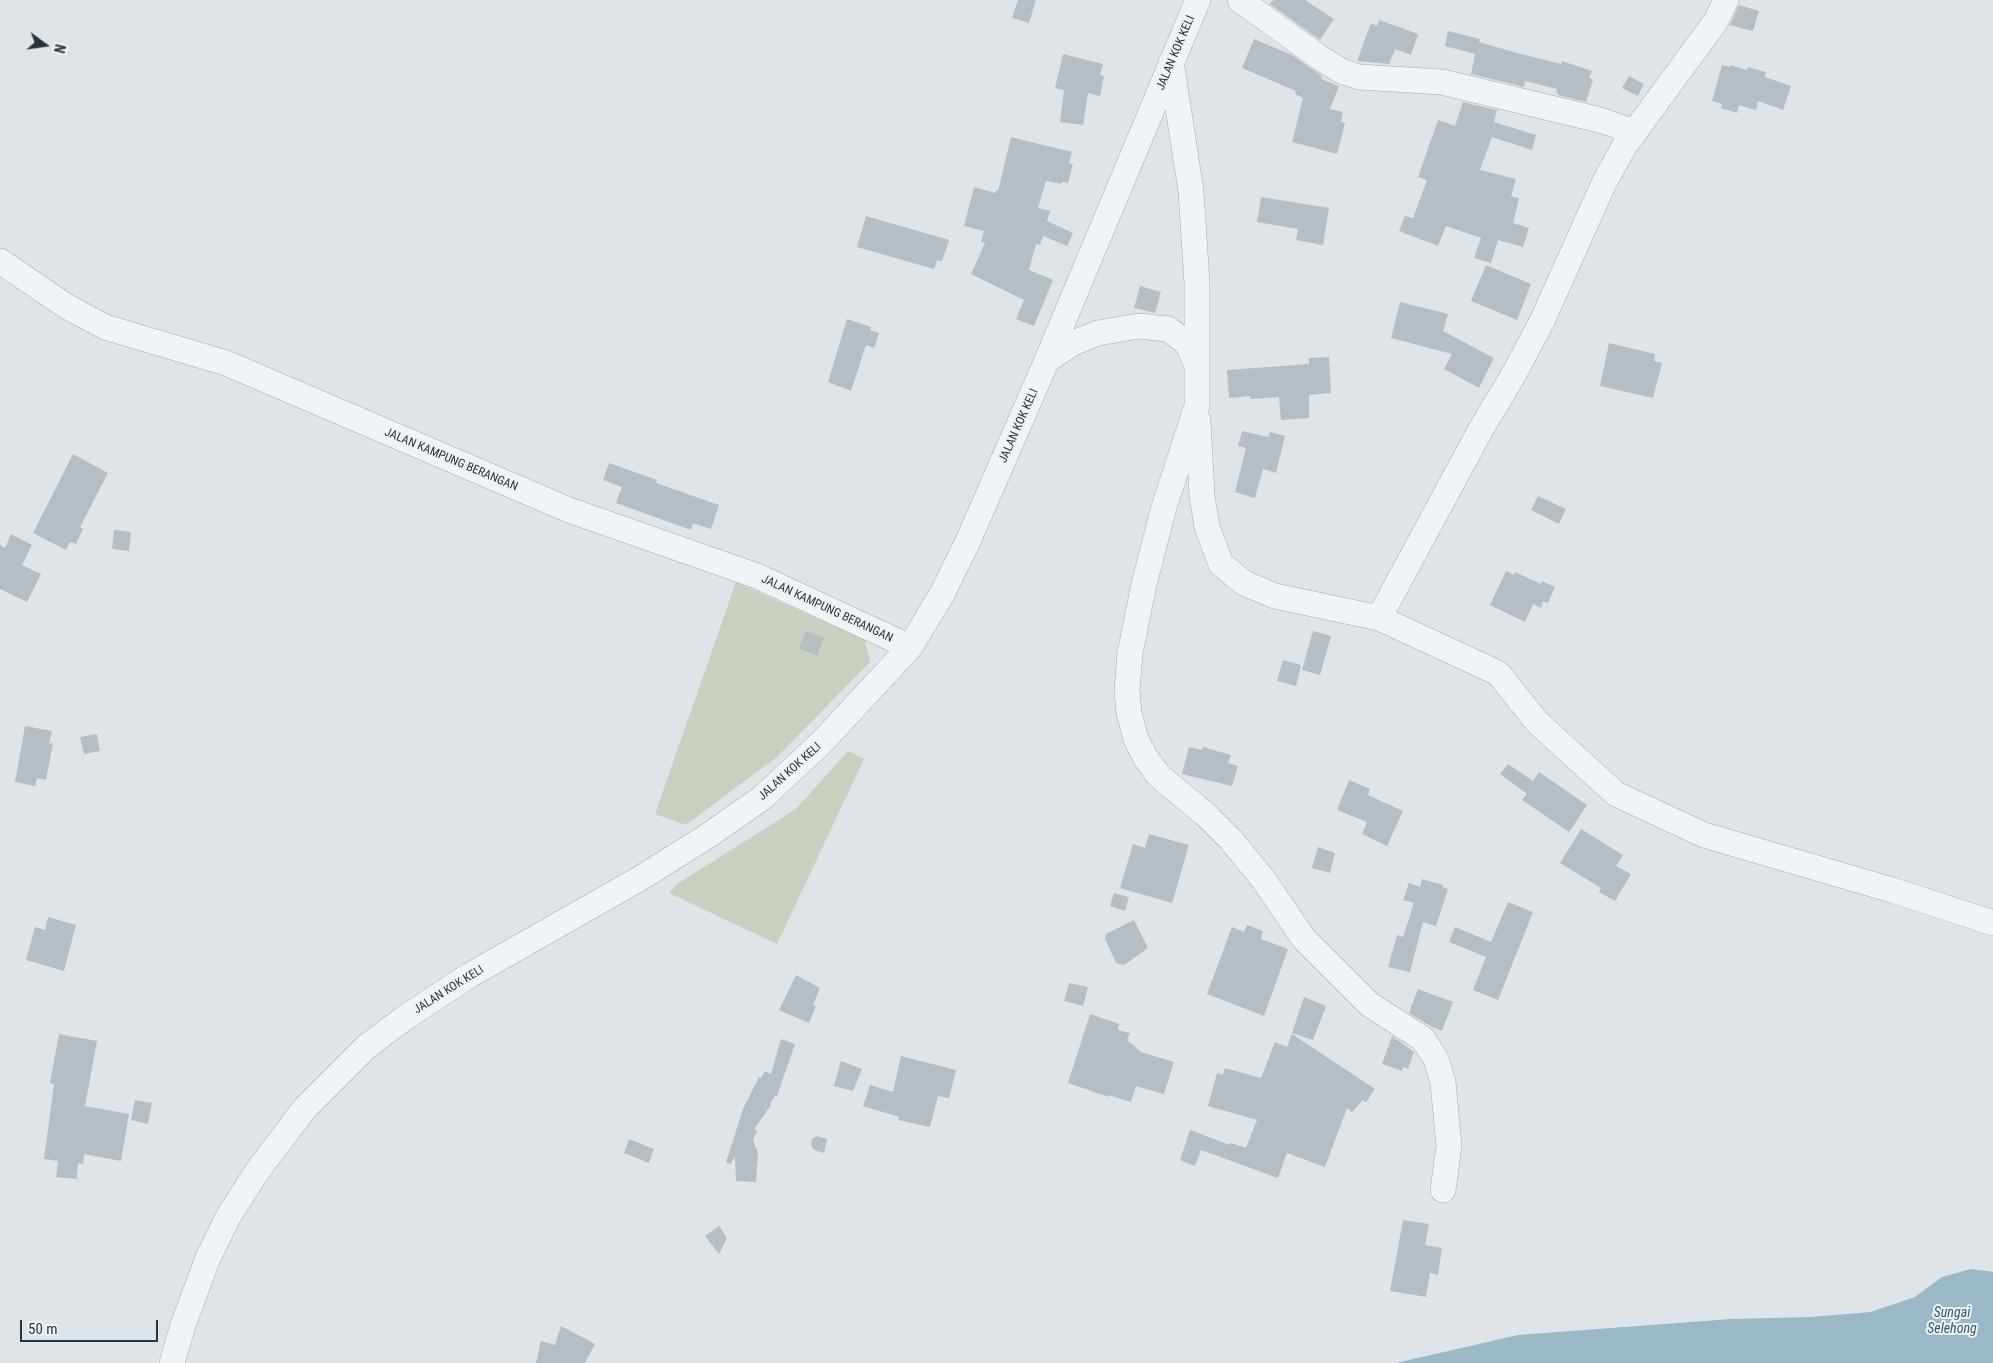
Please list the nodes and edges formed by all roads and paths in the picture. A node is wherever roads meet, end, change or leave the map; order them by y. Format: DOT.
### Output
graph roads {
  1 [pos="1198,0"];
  2 [pos="1240,0"];
  3 [pos="1726,0"];
  4 [pos="1171,62"];
  5 [pos="1635,132"];
  6 [pos="0,260"];
  7 [pos="1048,360"];
  8 [pos="1197,367"];
  9 [pos="1197,406"];
  10 [pos="1379,618"];
  11 [pos="910,647"];
  12 [pos="1993,923"];
  13 [pos="1444,1190"];
  14 [pos="172,1363"];
  1 -- 4 [label="street, JALAN KOK KELI"];
  2 -- 5 [label="street"];
  3 -- 5 [label="street"];
  4 -- 7 [label="street, JALAN KOK KELI"];
  4 -- 8 [label="street"];
  5 -- 10 [label="street"];
  6 -- 11 [label="street, JALAN KAMPUNG BERANGAN"];
  7 -- 8 [label="street"];
  7 -- 11 [label="street, JALAN KOK KELI"];
  8 -- 9 [label="street"];
  9 -- 10 [label="street"];
  9 -- 13 [label="street"];
  10 -- 12 [label="street"];
  11 -- 14 [label="street, JALAN KOK KELI"];
}
